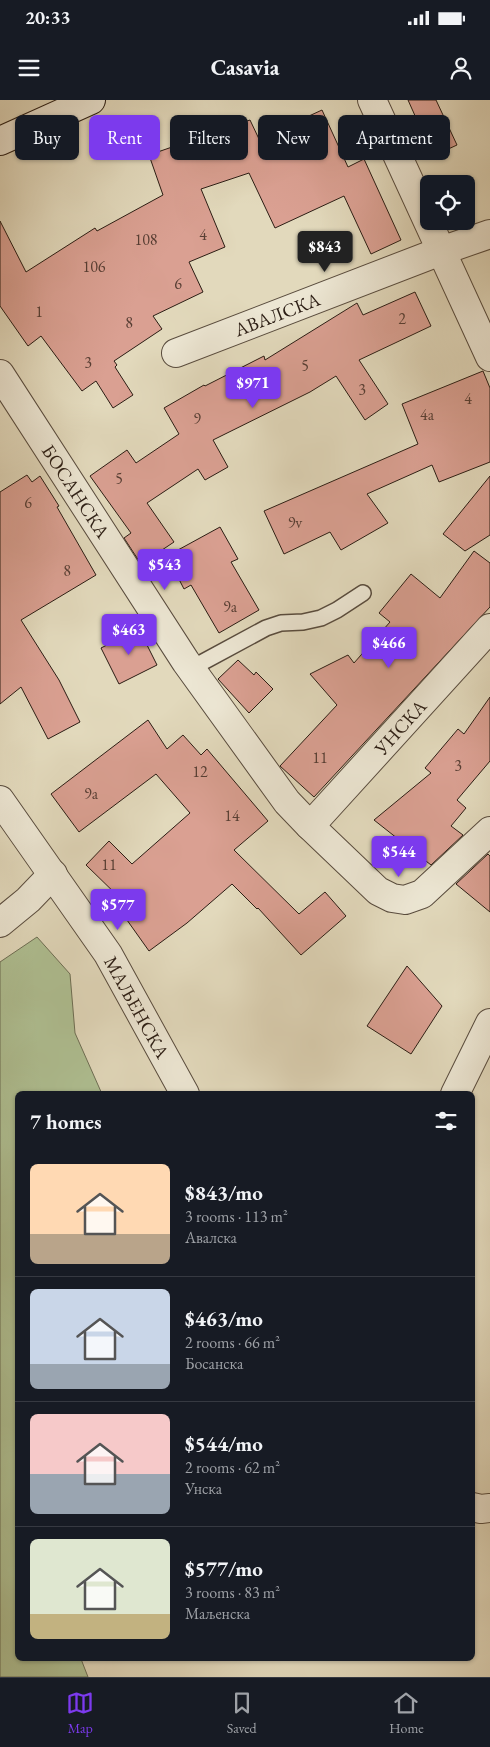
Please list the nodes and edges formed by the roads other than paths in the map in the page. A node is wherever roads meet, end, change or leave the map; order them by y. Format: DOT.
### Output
graph roads {
  1 [pos="91,100"];
  2 [pos="372,100"];
  3 [pos="0,141"];
  4 [pos="490,234"];
  5 [pos="441,251"];
  6 [pos="176,354"];
  7 [pos="490,356"];
  8 [pos="0,374"];
  9 [pos="363,593"];
  10 [pos="490,628"];
  11 [pos="190,668"];
  12 [pos="0,800"];
  13 [pos="310,826"];
  14 [pos="490,831"];
  15 [pos="53,874"];
  16 [pos="0,923"];
  17 [pos="490,1023"];
  18 [pos="183,1091"];
  19 [pos="456,1091"];
  20 [pos="475,1508"];
  21 [pos="490,1508"];
  1 -- 3 [label="street"];
  2 -- 5 [label="street"];
  4 -- 5 [label="street, АВАЛСКА"];
  5 -- 6 [label="street, АВАЛСКА"];
  5 -- 7 [label="street"];
  8 -- 11 [label="street, БОСАНСКА"];
  9 -- 11 [label="lane"];
  10 -- 13 [label="street, УНСКА"];
  11 -- 13 [label="street, БОСАНСКА"];
  12 -- 15 [label="street, МАЉЕНСКА"];
  13 -- 14 [label="street, БОСАНСКА"];
  15 -- 16 [label="street"];
  15 -- 18 [label="street, МАЉЕНСКА"];
  17 -- 19 [label="street"];
  20 -- 21 [label="street"];
}
